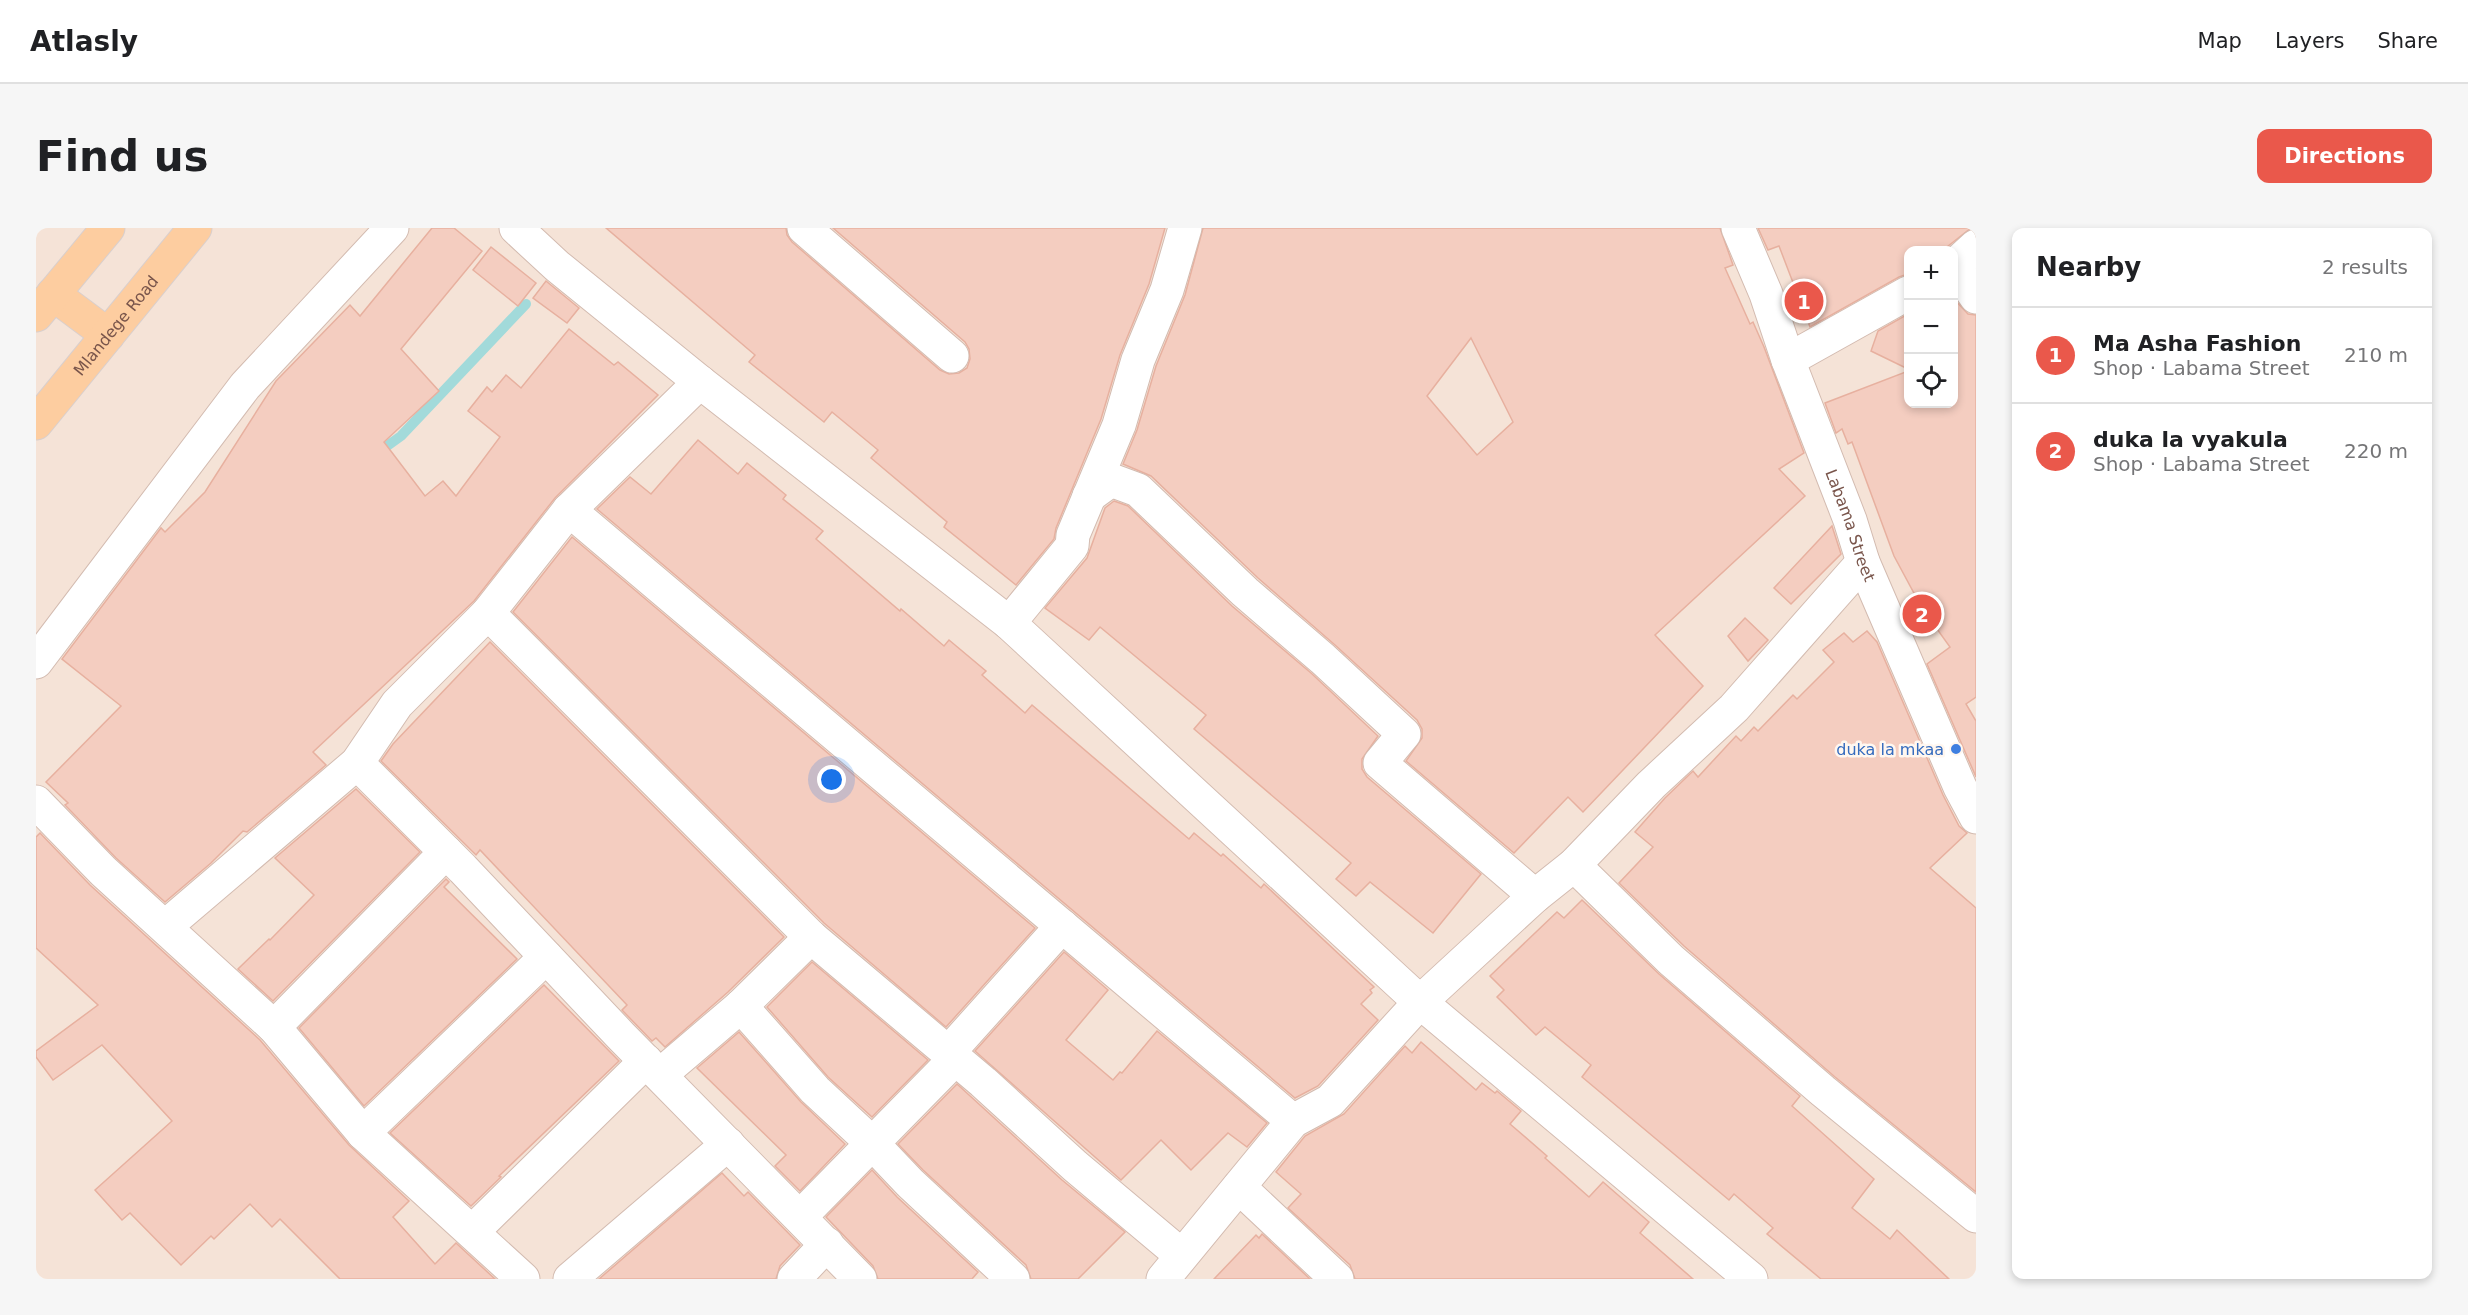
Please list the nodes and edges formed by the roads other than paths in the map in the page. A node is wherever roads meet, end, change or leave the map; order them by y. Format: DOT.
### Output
graph roads {
  1 [pos="108,228"];
  2 [pos="195,228"];
  3 [pos="392,228"];
  4 [pos="516,228"];
  5 [pos="804,228"];
  6 [pos="1185,228"];
  7 [pos="1738,228"];
  8 [pos="1976,246"];
  9 [pos="1958,262"];
  10 [pos="1958,272"];
  11 [pos="1904,295"];
  12 [pos="1976,297"];
  13 [pos="45,304"];
  14 [pos="108,335"];
  15 [pos="952,356"];
  16 [pos="1788,360"];
  17 [pos="700,382"];
  18 [pos="36,423"];
  19 [pos="1089,496"];
  20 [pos="569,510"];
  21 [pos="1863,562"];
  22 [pos="488,613"];
  23 [pos="1010,623"];
  24 [pos="36,662"];
  25 [pos="357,763"];
  26 [pos="36,802"];
  27 [pos="1976,818"];
  28 [pos="446,852"];
  29 [pos="1574,865"];
  30 [pos="1534,896"];
  31 [pos="166,926"];
  32 [pos="1062,926"];
  33 [pos="812,937"];
  34 [pos="546,957"];
  35 [pos="1420,1002"];
  36 [pos="741,1006"];
  37 [pos="274,1027"];
  38 [pos="951,1056"];
  39 [pos="653,1068"];
  40 [pos="1293,1121"];
  41 [pos="363,1132"];
  42 [pos="872,1143"];
  43 [pos="728,1144"];
  44 [pos="1239,1186"];
  45 [pos="1976,1216"];
  46 [pos="800,1217"];
  47 [pos="472,1232"];
  48 [pos="827,1244"];
  49 [pos="1172,1267"];
  50 [pos="523,1279"];
  51 [pos="570,1279"];
  52 [pos="794,1279"];
  53 [pos="860,1279"];
  54 [pos="1013,1279"];
  55 [pos="1337,1279"];
  56 [pos="1751,1279"];
  1 -- 13 [label="main road"];
  2 -- 14 [label="main road, Mlandege Road"];
  3 -- 24 [label="street"];
  4 -- 17 [label="street"];
  5 -- 15 [label="street"];
  6 -- 19 [label="street"];
  7 -- 16 [label="street, Labama Street"];
  8 -- 9 [label="street"];
  10 -- 12 [label="street"];
  11 -- 16 [label="street"];
  13 -- 14 [label="main road"];
  14 -- 18 [label="main road, Mlandege Road"];
  16 -- 21 [label="street, Labama Street"];
  17 -- 20 [label="street"];
  17 -- 23 [label="street"];
  19 -- 23 [label="street"];
  19 -- 30 [label="street"];
  20 -- 22 [label="street"];
  20 -- 32 [label="street"];
  21 -- 27 [label="street, Labama Street"];
  21 -- 29 [label="street"];
  22 -- 25 [label="street"];
  22 -- 33 [label="street"];
  23 -- 35 [label="street"];
  25 -- 28 [label="street"];
  25 -- 31 [label="street"];
  26 -- 31 [label="street"];
  28 -- 34 [label="street"];
  28 -- 37 [label="street"];
  29 -- 30 [label="street"];
  29 -- 45 [label="street"];
  30 -- 35 [label="street"];
  31 -- 37 [label="street"];
  32 -- 38 [label="street"];
  32 -- 40 [label="street"];
  33 -- 36 [label="street"];
  33 -- 38 [label="street"];
  34 -- 39 [label="street"];
  34 -- 41 [label="street"];
  35 -- 40 [label="street"];
  35 -- 56 [label="street"];
  36 -- 39 [label="street"];
  36 -- 42 [label="street"];
  37 -- 41 [label="street"];
  38 -- 42 [label="street"];
  38 -- 49 [label="street"];
  39 -- 43 [label="street"];
  39 -- 47 [label="street"];
  40 -- 44 [label="street"];
  41 -- 47 [label="street"];
  42 -- 46 [label="street"];
  42 -- 54 [label="street"];
  43 -- 46 [label="street"];
  43 -- 51 [label="street"];
  44 -- 49 [label="street"];
  44 -- 55 [label="street"];
  46 -- 48 [label="street"];
  47 -- 50 [label="street"];
  48 -- 52 [label="street"];
  48 -- 53 [label="street"];
}
